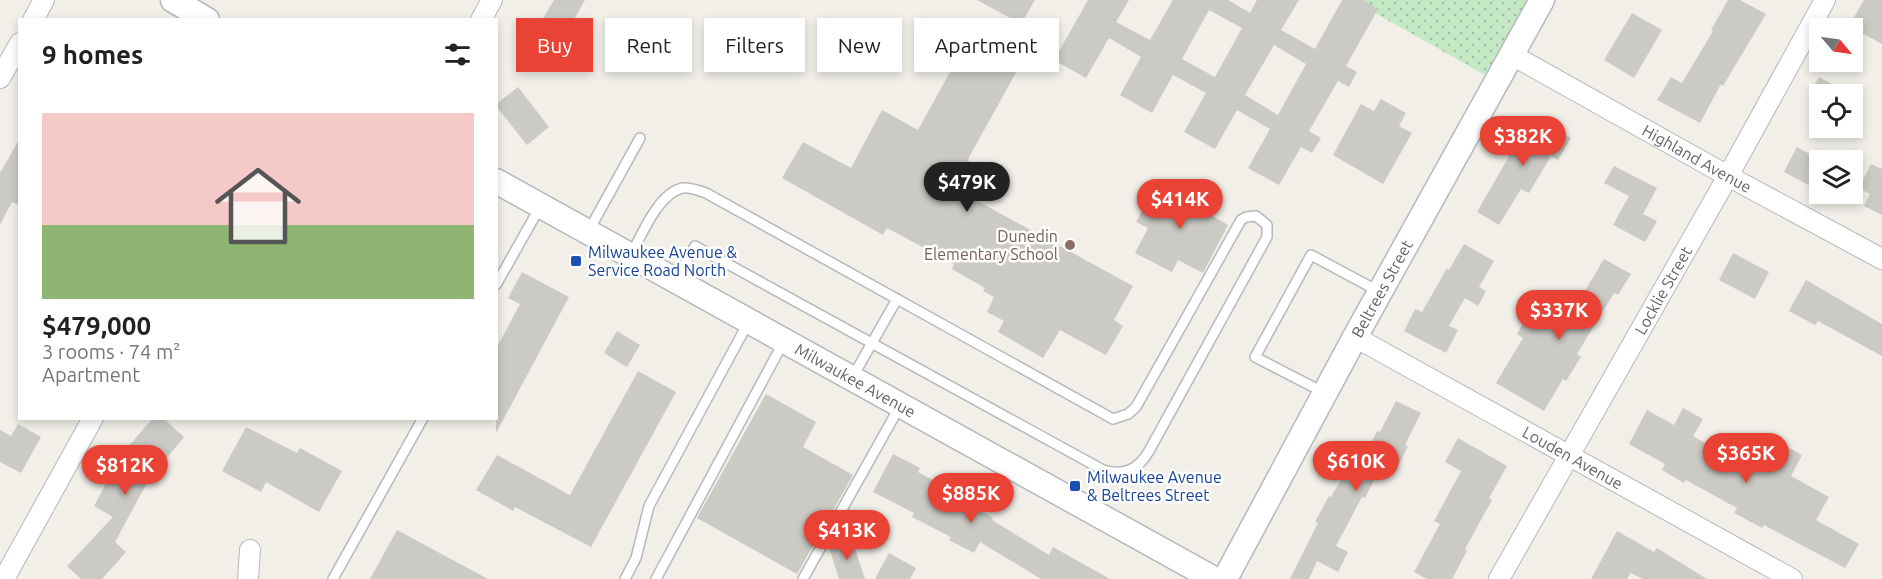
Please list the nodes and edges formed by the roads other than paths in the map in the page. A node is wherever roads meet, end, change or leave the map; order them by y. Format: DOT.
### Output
graph roads {
  1 [pos="44,0"];
  2 [pos="173,0"];
  3 [pos="492,0"];
  4 [pos="1542,0"];
  5 [pos="1825,0"];
  6 [pos="34,18"];
  7 [pos="204,18"];
  8 [pos="482,18"];
  9 [pos="18,46"];
  10 [pos="1512,55"];
  11 [pos="0,78"];
  12 [pos="640,138"];
  13 [pos="1728,176"];
  14 [pos="498,182"];
  15 [pos="541,205"];
  16 [pos="588,232"];
  17 [pos="631,255"];
  18 [pos="1882,259"];
  19 [pos="675,280"];
  20 [pos="498,281"];
  21 [pos="1380,292"];
  22 [pos="897,299"];
  23 [pos="749,321"];
  24 [pos="1355,337"];
  25 [pos="785,341"];
  26 [pos="871,343"];
  27 [pos="852,378"];
  28 [pos="1324,393"];
  29 [pos="900,405"];
  30 [pos="92,420"];
  31 [pos="422,420"];
  32 [pos="1569,454"];
  33 [pos="250,550"];
  34 [pos="4,579"];
  35 [pos="248,579"];
  36 [pos="333,579"];
  37 [pos="625,579"];
  38 [pos="656,579"];
  39 [pos="803,579"];
  40 [pos="1214,579"];
  41 [pos="1225,579"];
  42 [pos="1499,579"];
  43 [pos="1792,579"];
  1 -- 6 [label="street"];
  2 -- 7 [label="street"];
  3 -- 8 [label="street"];
  4 -- 10 [label="street, Beltrees Street"];
  5 -- 13 [label="street, Locklie Street"];
  9 -- 11 [label="street"];
  10 -- 13 [label="street, Highland Avenue"];
  10 -- 21 [label="street, Beltrees Street"];
  12 -- 16 [label="lane"];
  13 -- 18 [label="street, Highland Avenue"];
  13 -- 32 [label="street, Locklie Street"];
  14 -- 15 [label="street, Milwaukee Avenue"];
  15 -- 16 [label="street, Milwaukee Avenue"];
  15 -- 20 [label="lane"];
  16 -- 17 [label="street, Milwaukee Avenue"];
  17 -- 19 [label="street, Milwaukee Avenue"];
  17 -- 22 [label="lane"];
  19 -- 23 [label="street, Milwaukee Avenue"];
  19 -- 26 [label="lane"];
  21 -- 24 [label="street, Beltrees Street"];
  21 -- 28 [label="lane"];
  22 -- 26 [label="lane"];
  22 -- 26 [label="lane"];
  23 -- 25 [label="street, Milwaukee Avenue"];
  23 -- 37 [label="lane"];
  24 -- 28 [label="street, Beltrees Street"];
  24 -- 32 [label="street, Louden Avenue"];
  25 -- 27 [label="street, Milwaukee Avenue"];
  25 -- 38 [label="lane"];
  26 -- 27 [label="lane"];
  27 -- 29 [label="street, Milwaukee Avenue"];
  28 -- 41 [label="street, Beltrees Street"];
  29 -- 39 [label="lane"];
  29 -- 40 [label="street, Milwaukee Avenue"];
  30 -- 34 [label="street"];
  31 -- 36 [label="lane"];
  32 -- 42 [label="street, Locklie Street"];
  32 -- 43 [label="street, Louden Avenue"];
  33 -- 35 [label="street"];
}
